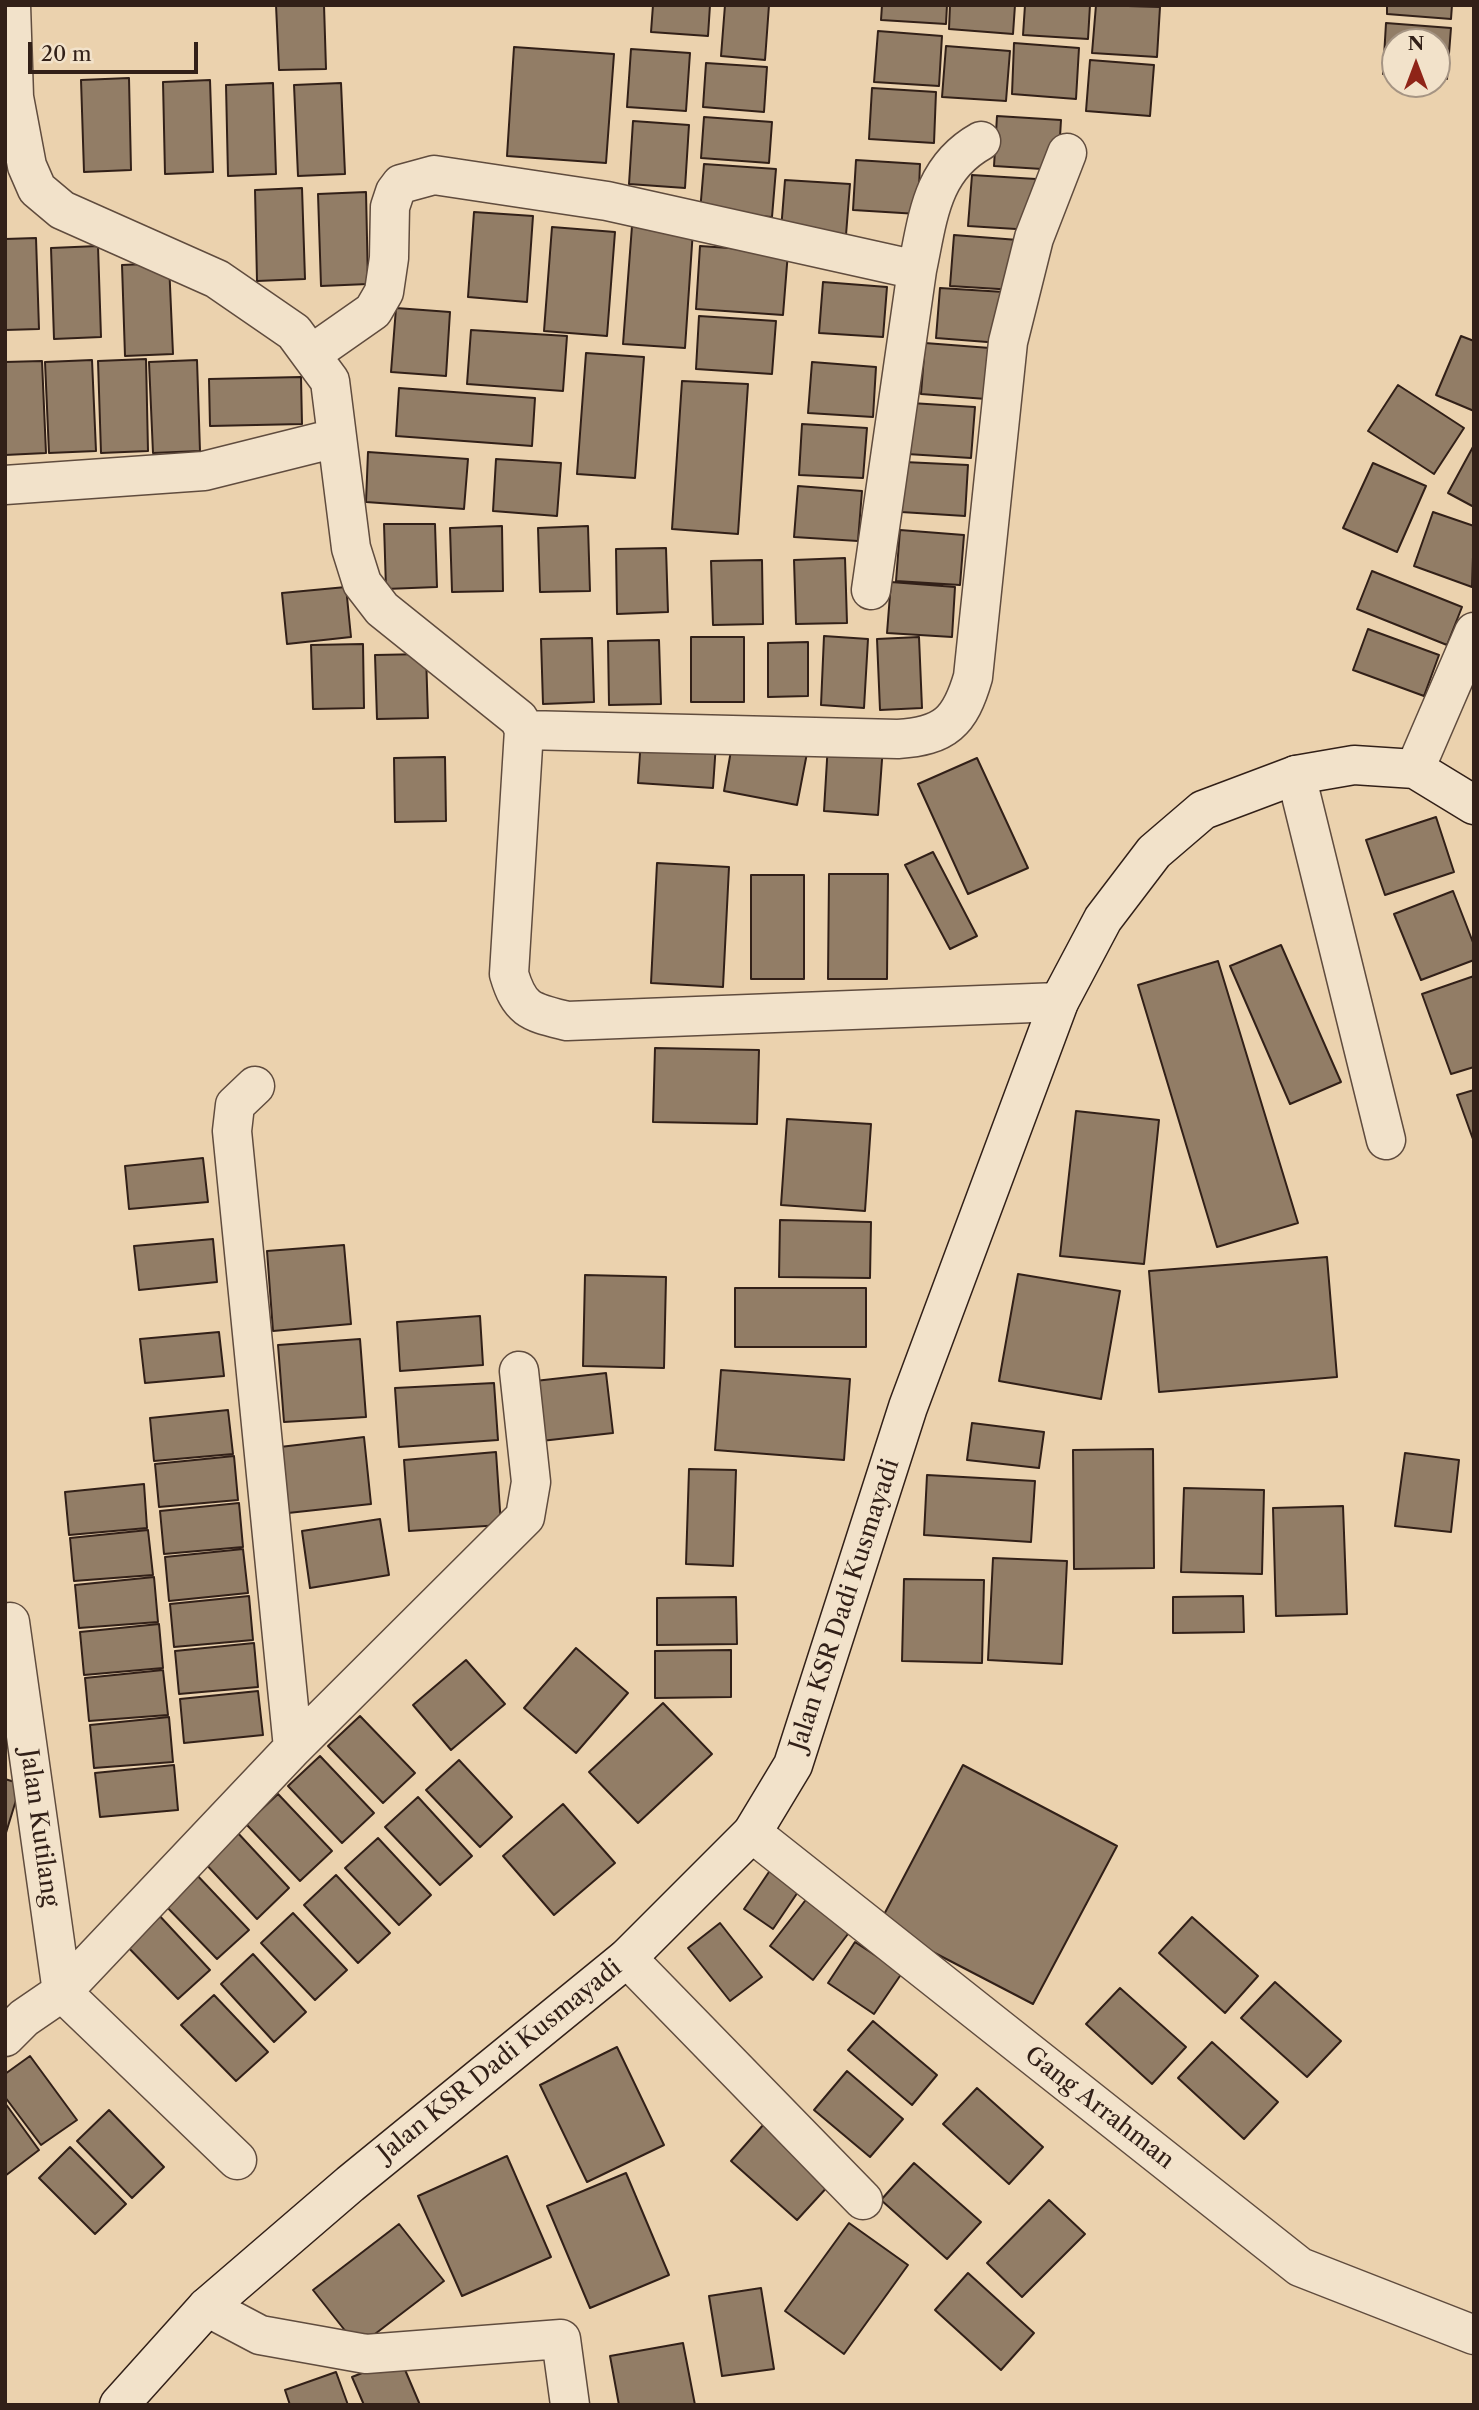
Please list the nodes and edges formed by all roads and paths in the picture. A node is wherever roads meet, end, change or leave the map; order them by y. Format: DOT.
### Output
graph roads {
  1 [pos="11,5"];
  2 [pos="981,141"];
  3 [pos="1067,153"];
  4 [pos="917,270"];
  5 [pos="313,353"];
  6 [pos="337,438"];
  7 [pos="5,485"];
  8 [pos="872,590"];
  9 [pos="1474,632"];
  10 [pos="524,730"];
  11 [pos="1415,769"];
  12 [pos="1296,775"];
  13 [pos="1474,805"];
  14 [pos="1059,1002"];
  15 [pos="255,1086"];
  16 [pos="1386,1140"];
  17 [pos="519,1371"];
  18 [pos="10,1622"];
  19 [pos="293,1748"];
  20 [pos="752,1833"];
  21 [pos="627,1958"];
  22 [pos="62,1992"];
  23 [pos="12,2022"];
  24 [pos="237,2160"];
  25 [pos="863,2200"];
  26 [pos="207,2307"];
  27 [pos="1474,2335"];
  28 [pos="119,2405"];
  29 [pos="570,2405"];
  1 -- 5 [label="street"];
  2 -- 4 [label="street"];
  3 -- 10 [label="street"];
  4 -- 5 [label="street"];
  4 -- 8 [label="street"];
  5 -- 6 [label="street"];
  6 -- 7 [label="street"];
  6 -- 10 [label="street"];
  9 -- 11 [label="street"];
  10 -- 14 [label="street"];
  11 -- 12 [label="street, Jalan KSR Dadi Kusmayadi"];
  11 -- 13 [label="street"];
  12 -- 14 [label="street, Jalan KSR Dadi Kusmayadi"];
  12 -- 16 [label="street"];
  14 -- 20 [label="street, Jalan KSR Dadi Kusmayadi"];
  15 -- 19 [label="street"];
  17 -- 19 [label="street"];
  18 -- 22 [label="street, Jalan Kutilang"];
  19 -- 22 [label="street"];
  20 -- 21 [label="street, Jalan KSR Dadi Kusmayadi"];
  20 -- 27 [label="street, Gang Arrahman"];
  21 -- 25 [label="street"];
  21 -- 26 [label="street, Jalan KSR Dadi Kusmayadi"];
  22 -- 23 [label="street"];
  22 -- 24 [label="street"];
  26 -- 28 [label="street, Jalan KSR Dadi Kusmayadi"];
  26 -- 29 [label="street"];
}
